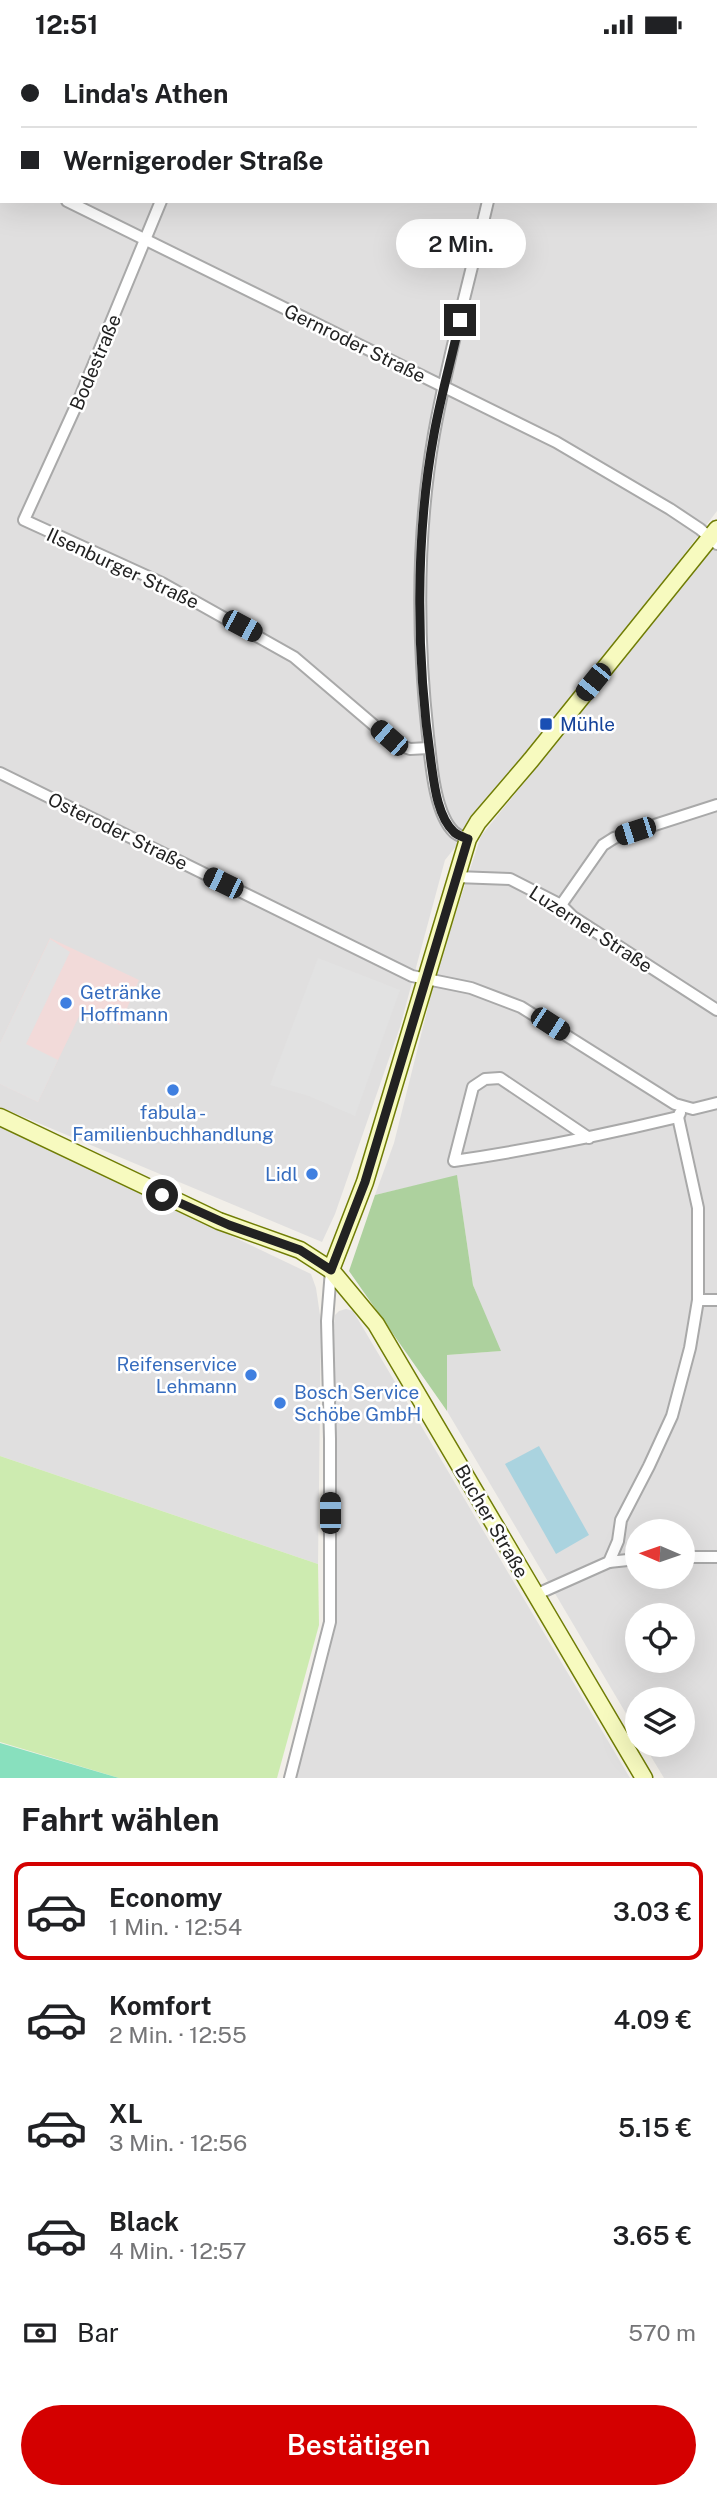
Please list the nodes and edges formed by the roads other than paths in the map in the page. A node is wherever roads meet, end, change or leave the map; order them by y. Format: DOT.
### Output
graph roads {
  1 [pos="70,203"];
  2 [pos="160,203"];
  3 [pos="488,203"];
  4 [pos="146,241"];
  5 [pos="445,386"];
  6 [pos="24,520"];
  7 [pos="715,537"];
  8 [pos="429,748"];
  9 [pos="0,773"];
  10 [pos="717,805"];
  11 [pos="468,839"];
  12 [pos="456,877"];
  13 [pos="561,905"];
  14 [pos="426,980"];
  15 [pos="717,1010"];
  16 [pos="717,1103"];
  17 [pos="680,1113"];
  18 [pos="0,1117"];
  19 [pos="589,1138"];
  20 [pos="331,1270"];
  21 [pos="698,1300"];
  22 [pos="717,1300"];
  23 [pos="695,1557"];
  24 [pos="717,1557"];
  25 [pos="625,1560"];
  26 [pos="608,1562"];
  27 [pos="535,1595"];
  28 [pos="290,1778"];
  29 [pos="644,1778"];
  1 -- 4 [label="street, Gernroder Straße"];
  2 -- 4 [label="street, Bodestraße"];
  3 -- 5 [label="street"];
  4 -- 5 [label="street, Gernroder Straße"];
  4 -- 6 [label="street, Bodestraße"];
  5 -- 7 [label="street, Gernroder Straße"];
  5 -- 8 [label="street"];
  6 -- 8 [label="street, Ilsenburger Straße"];
  7 -- 11 [label="main road"];
  8 -- 11 [label="street"];
  9 -- 14 [label="street, Osteroder Straße"];
  10 -- 13 [label="street"];
  11 -- 12 [label="main road"];
  12 -- 13 [label="street, Luzerner Straße"];
  12 -- 14 [label="main road"];
  13 -- 15 [label="street, Luzerner Straße"];
  14 -- 17 [label="street, Osteroder Straße"];
  14 -- 20 [label="main road"];
  16 -- 17 [label="street"];
  17 -- 19 [label="street"];
  17 -- 21 [label="street"];
  18 -- 20 [label="main road, Bucher Straße"];
  19 -- 19 [label="street"];
  20 -- 27 [label="main road, Bucher Straße"];
  20 -- 28 [label="street"];
  21 -- 22 [label="street"];
  21 -- 26 [label="street"];
  23 -- 24 [label="street"];
  25 -- 26 [label="street"];
  26 -- 27 [label="street"];
  27 -- 29 [label="main road, Bucher Straße"];
}
